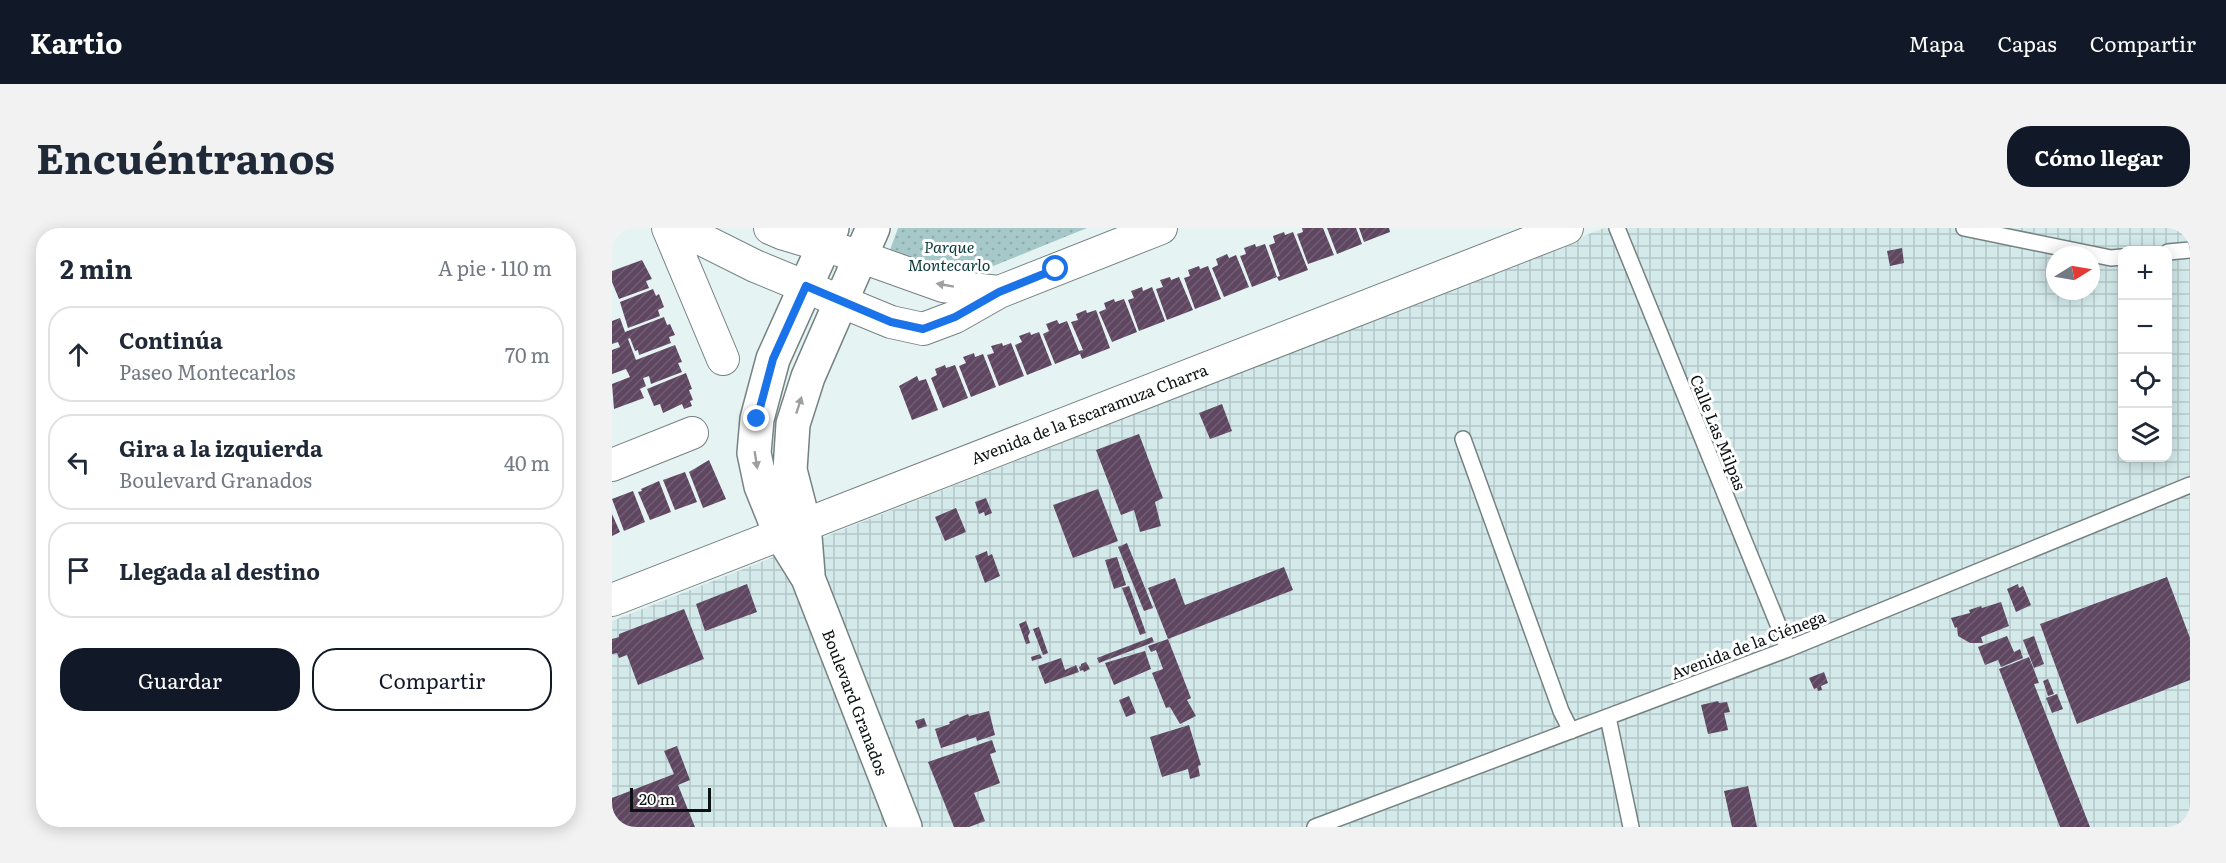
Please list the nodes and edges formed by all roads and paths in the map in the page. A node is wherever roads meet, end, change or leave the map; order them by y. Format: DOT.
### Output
graph roads {
  1 [pos="668,228"];
  2 [pos="679,228"];
  3 [pos="770,228"];
  4 [pos="1161,228"];
  5 [pos="1567,228"];
  6 [pos="1617,228"];
  7 [pos="1964,228"];
  8 [pos="829,236"];
  9 [pos="866,242"];
  10 [pos="2190,250"];
  11 [pos="2172,252"];
  12 [pos="2118,257"];
  13 [pos="806,286"];
  14 [pos="999,292"];
  15 [pos="841,302"];
  16 [pos="723,358"];
  17 [pos="692,433"];
  18 [pos="1463,439"];
  19 [pos="612,465"];
  20 [pos="2190,485"];
  21 [pos="792,529"];
  22 [pos="612,600"];
  23 [pos="1788,649"];
  24 [pos="1608,717"];
  25 [pos="1571,731"];
  26 [pos="905,827"];
  27 [pos="1315,827"];
  28 [pos="1631,827"];
  1 -- 16 [label="street"];
  2 -- 13 [label="street"];
  3 -- 8 [label="street"];
  4 -- 14 [label="street"];
  5 -- 21 [label="street, Avenida de la Escaramuza Charra"];
  6 -- 23 [label="lane, Calle Las Milpas"];
  7 -- 12 [label="lane"];
  8 -- 9 [label="street"];
  8 -- 13 [label="street, Boulevard Granados"];
  14 -- 9 [label="street, one-way"];
  9 -- 15 [label="street, Boulevard Granados"];
  10 -- 11 [label="lane"];
  13 -- 15 [label="street"];
  13 -- 21 [label="street, Boulevard Granados, one-way"];
  14 -- 15 [label="street"];
  21 -- 15 [label="street, Boulevard Granados, one-way"];
  17 -- 19 [label="street"];
  18 -- 25 [label="lane"];
  20 -- 23 [label="lane, Avenida de la Ciénega"];
  21 -- 22 [label="street, Avenida de la Escaramuza Charra"];
  21 -- 26 [label="street, Boulevard Granados"];
  23 -- 24 [label="lane, Avenida de la Ciénega"];
  24 -- 25 [label="lane, Avenida de la Ciénega"];
  24 -- 28 [label="lane"];
  25 -- 27 [label="lane, Avenida de la Ciénega"];
}
